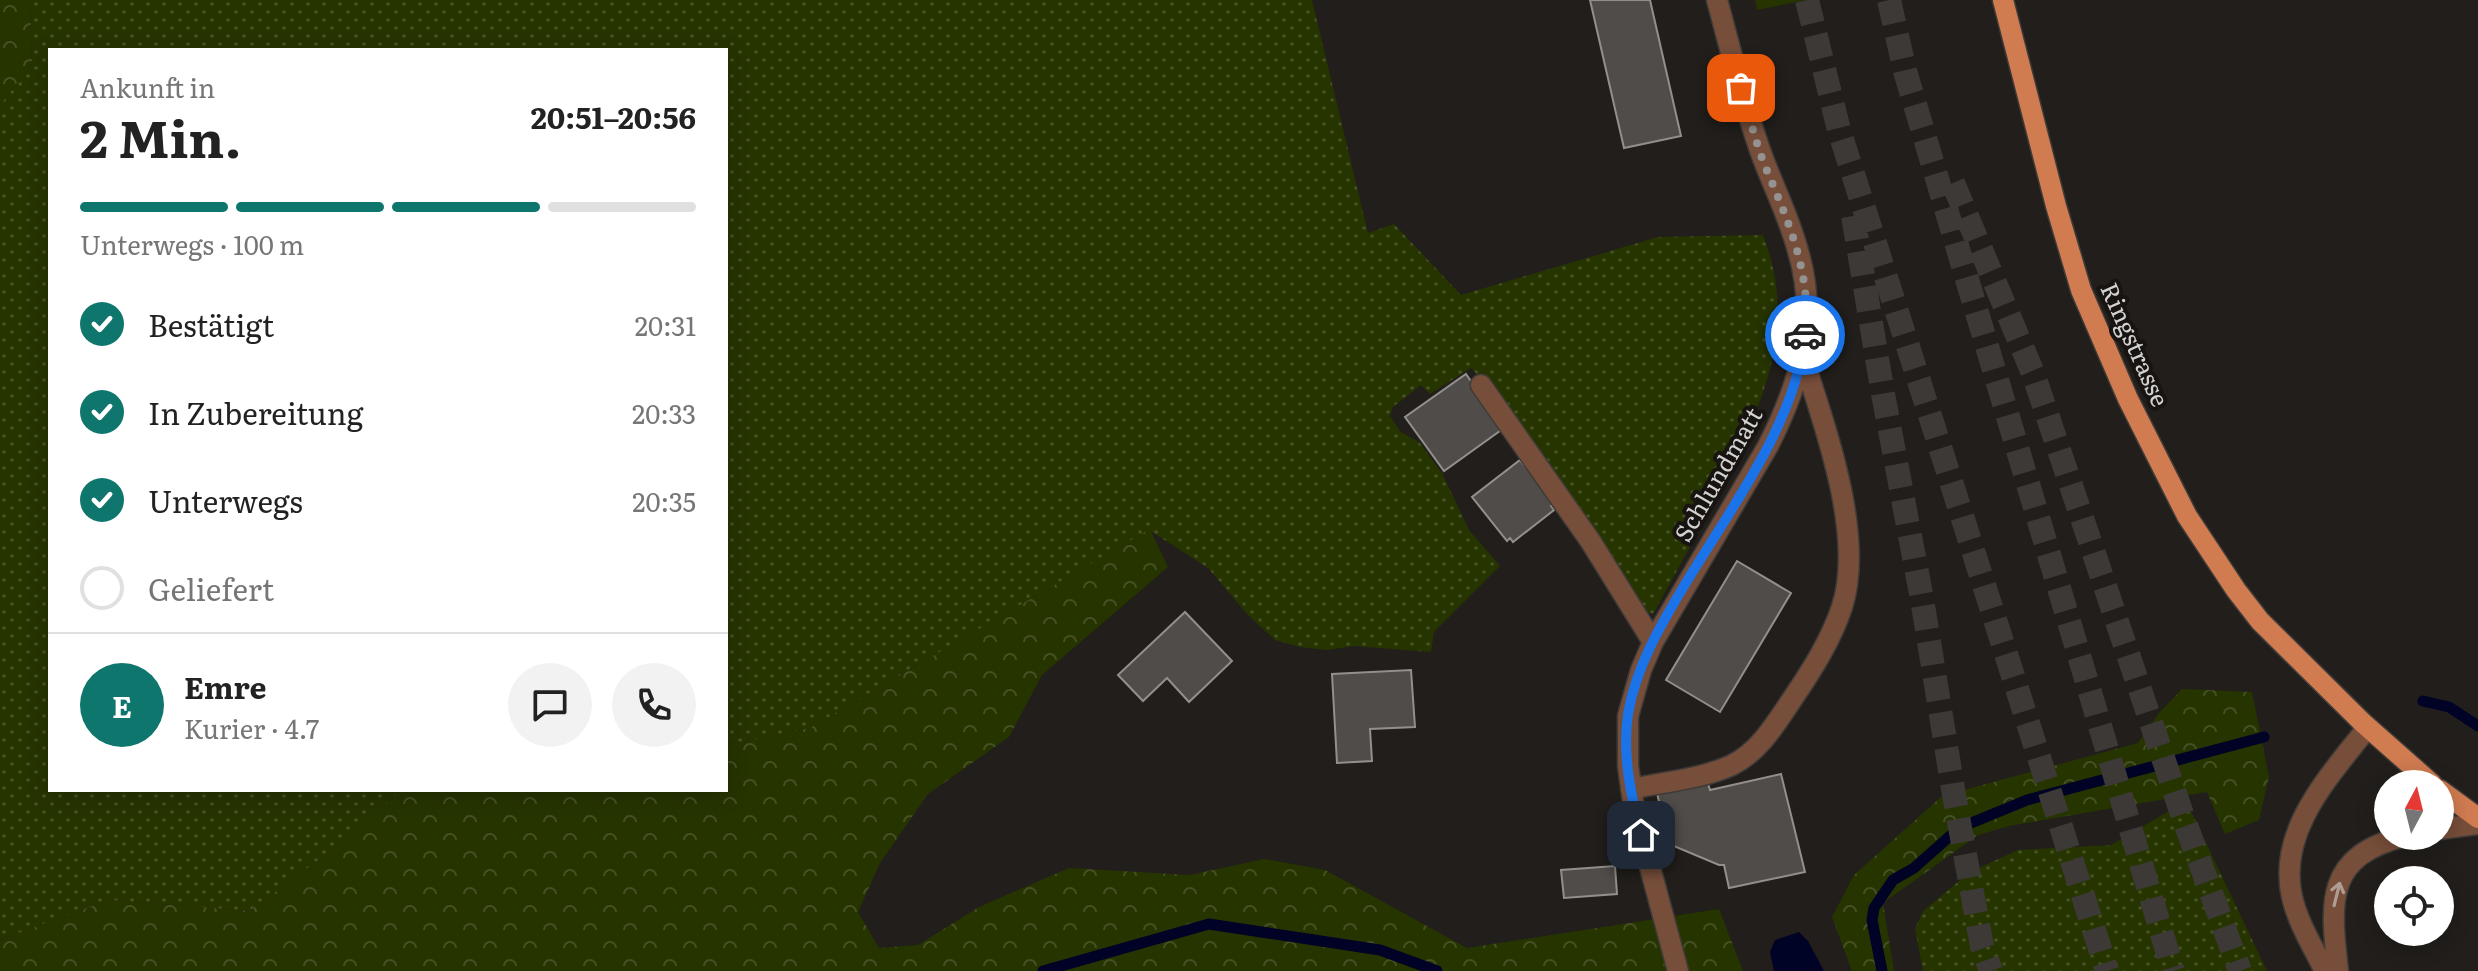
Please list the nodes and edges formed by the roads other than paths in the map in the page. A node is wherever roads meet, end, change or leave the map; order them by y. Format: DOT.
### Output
graph roads {
  1 [pos="1717,0"];
  2 [pos="2003,0"];
  3 [pos="1803,358"];
  4 [pos="1481,385"];
  5 [pos="1653,642"];
  6 [pos="2365,726"];
  7 [pos="2416,770"];
  8 [pos="1631,789"];
  9 [pos="2454,801"];
  10 [pos="2478,821"];
  11 [pos="2454,826"];
  12 [pos="2374,847"];
  13 [pos="1678,971"];
  14 [pos="2325,971"];
  15 [pos="2338,971"];
  1 -- 3 [label="street, Schlundmatt"];
  2 -- 6 [label="main road, Ringstrasse"];
  3 -- 5 [label="street, Schlundmatt"];
  3 -- 8 [label="street"];
  4 -- 5 [label="street"];
  5 -- 8 [label="street, Schlundmatt"];
  6 -- 7 [label="main road"];
  6 -- 14 [label="street"];
  8 -- 13 [label="street, Schlundmatt"];
  9 -- 10 [label="main road"];
  10 -- 11 [label="street"];
  15 -- 12 [label="street, one-way"];
}
